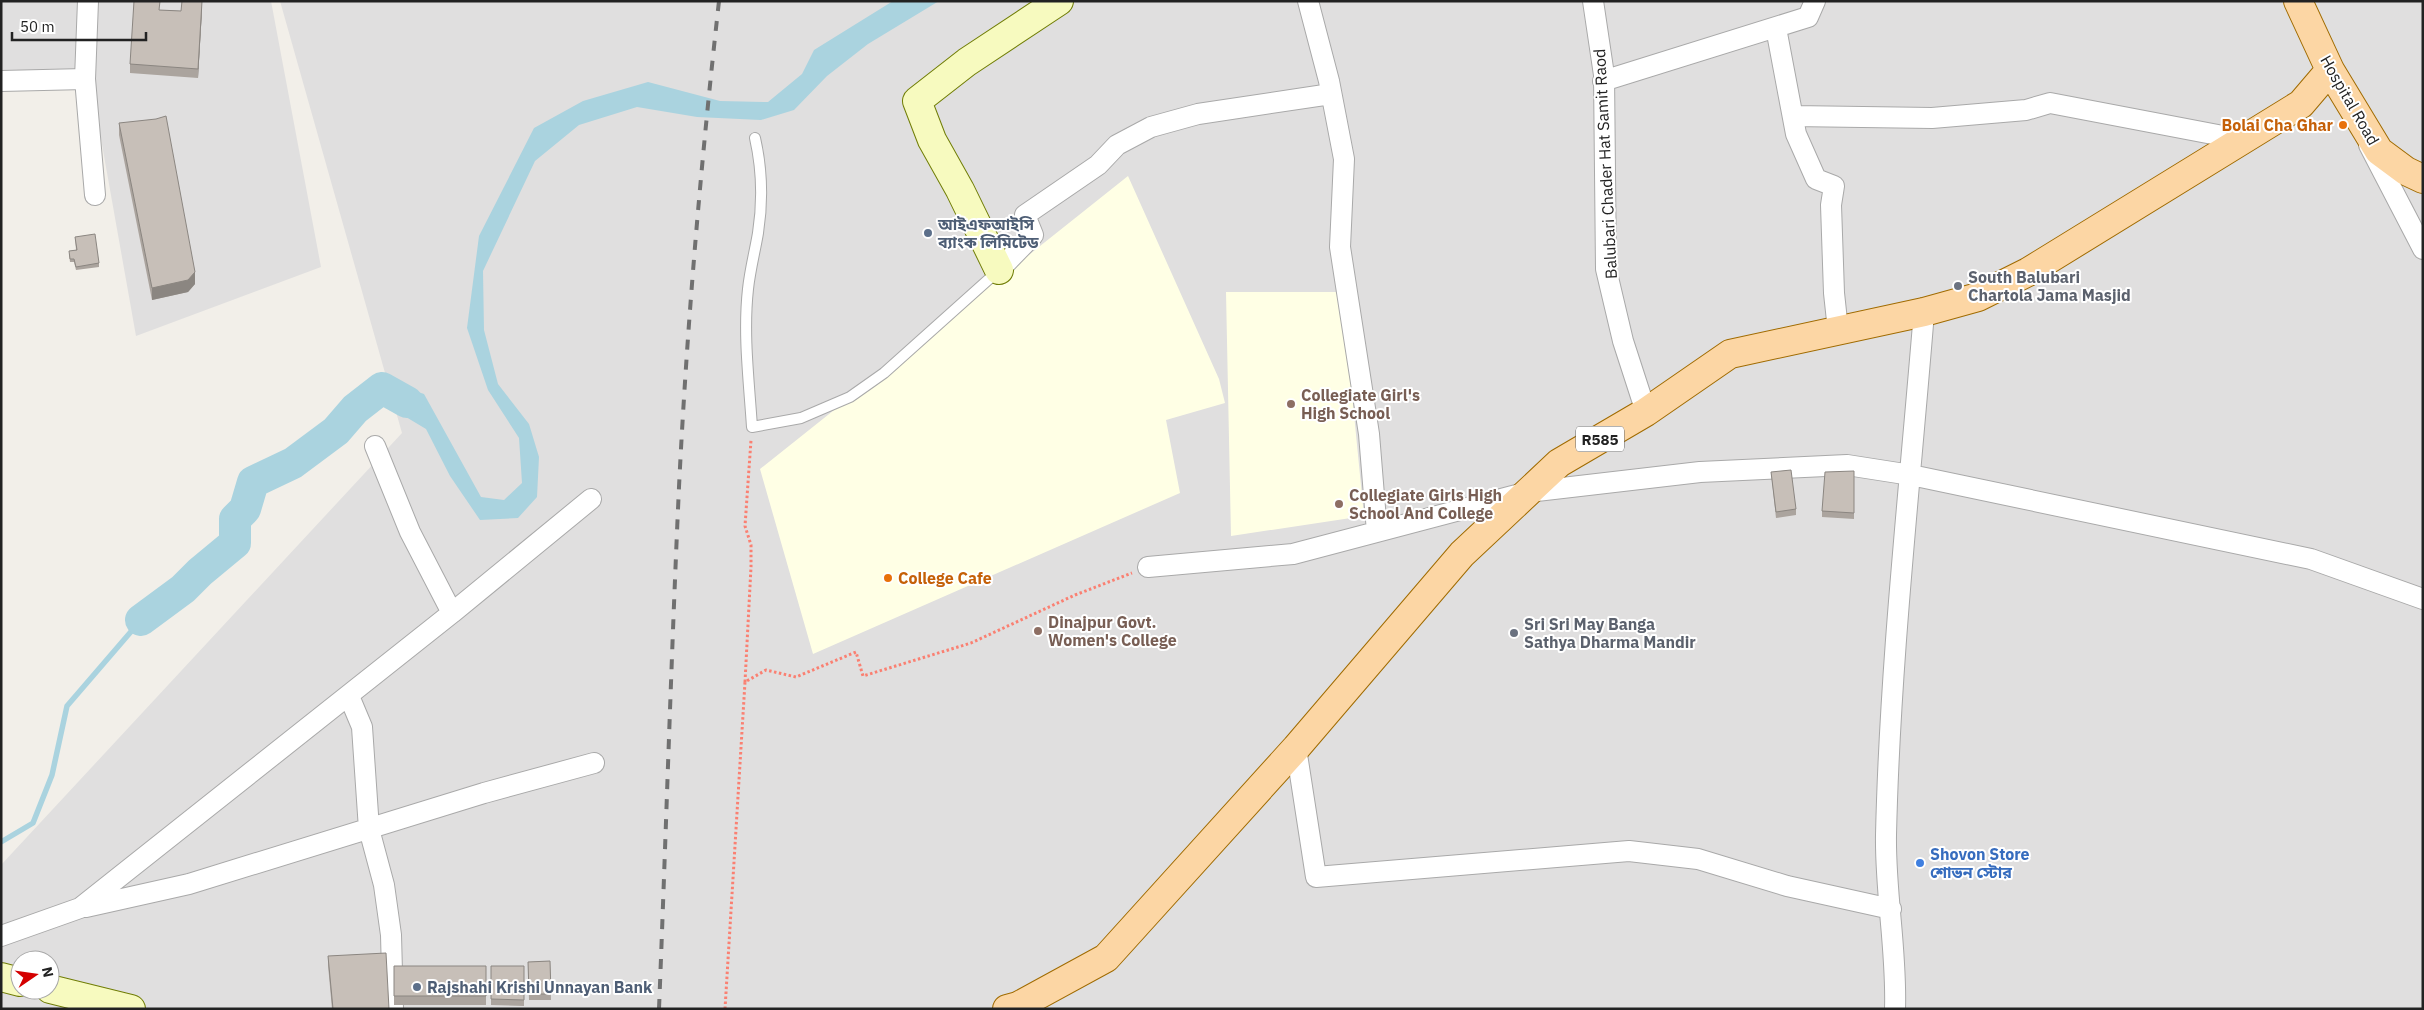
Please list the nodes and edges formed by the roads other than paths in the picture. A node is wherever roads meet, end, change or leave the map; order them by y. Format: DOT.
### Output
graph roads {
  1 [pos="88,1"];
  2 [pos="1058,1"];
  3 [pos="1308,1"];
  4 [pos="1593,1"];
  5 [pos="1815,1"];
  6 [pos="2298,1"];
  7 [pos="1776,28"];
  8 [pos="2330,70"];
  9 [pos="85,79"];
  10 [pos="1,81"];
  11 [pos="1603,81"];
  12 [pos="1331,94"];
  13 [pos="1792,116"];
  14 [pos="755,138"];
  15 [pos="2244,140"];
  16 [pos="2423,179"];
  17 [pos="96,195"];
  18 [pos="2423,249"];
  19 [pos="999,270"];
  20 [pos="1924,312"];
  21 [pos="1838,330"];
  22 [pos="1646,412"];
  23 [pos="375,446"];
  24 [pos="1911,475"];
  25 [pos="1528,492"];
  26 [pos="591,499"];
  27 [pos="1376,532"];
  28 [pos="1148,567"];
  29 [pos="2423,599"];
  30 [pos="452,613"];
  31 [pos="348,696"];
  32 [pos="1296,748"];
  33 [pos="594,763"];
  34 [pos="369,829"];
  35 [pos="80,908"];
  36 [pos="1891,909"];
  37 [pos="1,936"];
  38 [pos="60,991"];
  39 [pos="131,1009"];
  40 [pos="393,1009"];
  41 [pos="1007,1009"];
  42 [pos="1895,1009"];
  1 -- 9 [label="street"];
  2 -- 19 [label="street"];
  3 -- 12 [label="street"];
  4 -- 11 [label="street, Balubari Chader Hat Samit Raod"];
  5 -- 7 [label="street"];
  6 -- 8 [label="main road, Hospital Road"];
  7 -- 11 [label="street"];
  7 -- 13 [label="street"];
  8 -- 15 [label="main road, R585"];
  8 -- 16 [label="main road, Hospital Road"];
  8 -- 18 [label="street"];
  9 -- 10 [label="street"];
  9 -- 17 [label="street"];
  11 -- 22 [label="street, Balubari Chader Hat Samit Raod"];
  12 -- 19 [label="street"];
  12 -- 27 [label="street"];
  13 -- 15 [label="street"];
  13 -- 21 [label="street"];
  14 -- 19 [label="lane"];
  15 -- 20 [label="main road, R585"];
  20 -- 21 [label="main road, R585"];
  20 -- 24 [label="street"];
  21 -- 22 [label="main road, R585"];
  22 -- 25 [label="main road, R585"];
  23 -- 30 [label="street"];
  24 -- 25 [label="street"];
  24 -- 29 [label="street"];
  24 -- 36 [label="street"];
  25 -- 27 [label="street"];
  25 -- 32 [label="main road, R585"];
  26 -- 30 [label="street"];
  27 -- 28 [label="street"];
  30 -- 31 [label="street"];
  31 -- 34 [label="street"];
  31 -- 35 [label="street"];
  32 -- 36 [label="street"];
  32 -- 41 [label="main road, R585"];
  33 -- 34 [label="street"];
  34 -- 35 [label="street"];
  34 -- 40 [label="street"];
  35 -- 37 [label="street"];
  36 -- 42 [label="street"];
  38 -- 39 [label="street"];
}
